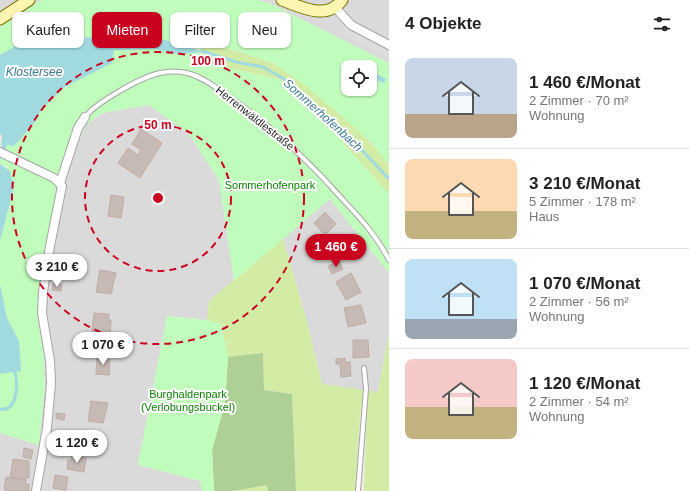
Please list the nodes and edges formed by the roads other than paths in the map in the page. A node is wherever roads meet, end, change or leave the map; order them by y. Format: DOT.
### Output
graph roads {
  1 [pos="28,0"];
  2 [pos="282,0"];
  3 [pos="338,4"];
  4 [pos="0,19"];
  5 [pos="389,45"];
  6 [pos="85,117"];
  7 [pos="2,153"];
  8 [pos="60,183"];
  9 [pos="389,260"];
  10 [pos="364,368"];
  11 [pos="36,491"];
  12 [pos="358,491"];
  1 -- 4 [label="street"];
  2 -- 3 [label="street"];
  3 -- 5 [label="street"];
  6 -- 8 [label="street, Herrenwäldlestraße"];
  6 -- 9 [label="lane, Herrenwäldlestraße"];
  7 -- 8 [label="street"];
  8 -- 11 [label="street, Herrenwäldlestraße"];
  10 -- 12 [label="lane"];
}
